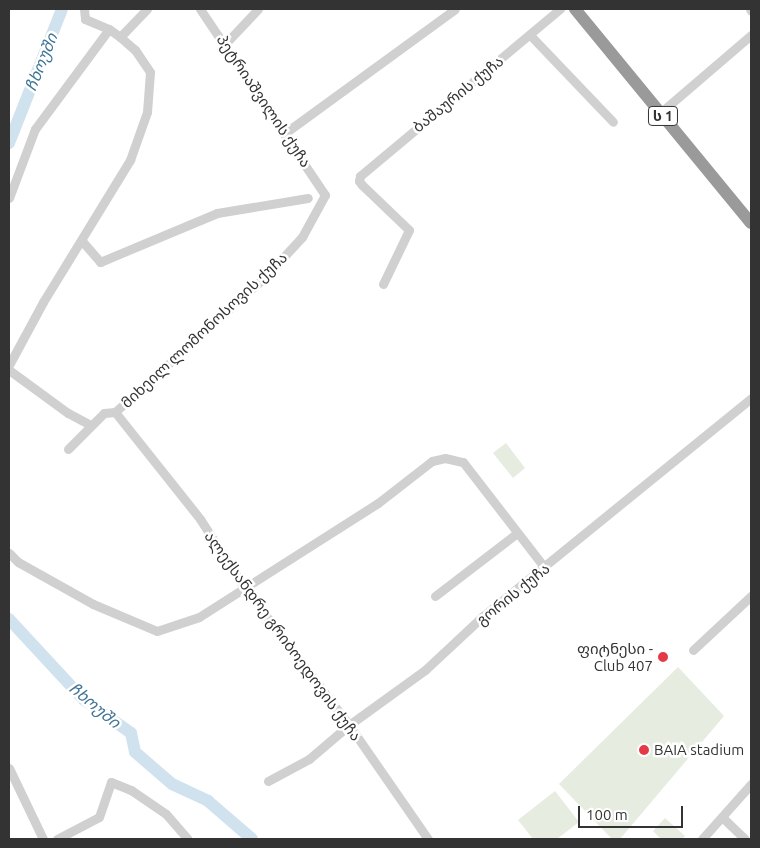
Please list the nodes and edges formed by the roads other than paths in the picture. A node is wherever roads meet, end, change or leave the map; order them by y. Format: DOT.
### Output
graph roads {
  1 [pos="84,9"];
  2 [pos="147,9"];
  3 [pos="200,9"];
  4 [pos="258,9"];
  5 [pos="456,9"];
  6 [pos="560,9"];
  7 [pos="575,9"];
  8 [pos="109,29"];
  9 [pos="530,35"];
  10 [pos="751,35"];
  11 [pos="120,37"];
  12 [pos="225,44"];
  13 [pos="660,113"];
  14 [pos="613,122"];
  15 [pos="285,132"];
  16 [pos="325,195"];
  17 [pos="9,198"];
  18 [pos="308,198"];
  19 [pos="751,223"];
  20 [pos="82,241"];
  21 [pos="383,284"];
  22 [pos="9,365"];
  23 [pos="9,370"];
  24 [pos="751,398"];
  25 [pos="115,412"];
  26 [pos="91,425"];
  27 [pos="68,449"];
  28 [pos="517,532"];
  29 [pos="9,553"];
  30 [pos="544,568"];
  31 [pos="244,587"];
  32 [pos="435,596"];
  33 [pos="749,602"];
  34 [pos="693,650"];
  35 [pos="348,725"];
  36 [pos="9,768"];
  37 [pos="268,781"];
  38 [pos="751,784"];
  39 [pos="723,818"];
  40 [pos="43,839"];
  41 [pos="57,839"];
  42 [pos="188,839"];
  43 [pos="428,839"];
  44 [pos="702,839"];
  45 [pos="745,839"];
  1 -- 8 [label="street"];
  2 -- 11 [label="street"];
  3 -- 12 [label="street, პეტრიაშვილის ქუჩა"];
  4 -- 12 [label="street"];
  5 -- 15 [label="street"];
  6 -- 9 [label="street, ბაშაურის ქუჩა"];
  7 -- 13 [label="highway, ს 1"];
  8 -- 11 [label="street"];
  8 -- 17 [label="street"];
  9 -- 14 [label="street"];
  9 -- 21 [label="street, ბაშაურის ქუჩა"];
  10 -- 13 [label="street"];
  11 -- 20 [label="street"];
  12 -- 15 [label="street, პეტრიაშვილის ქუჩა"];
  13 -- 19 [label="highway, ს 1"];
  15 -- 16 [label="street, პეტრიაშვილის ქუჩა"];
  16 -- 25 [label="street, მიხეილ ლომონოსოვის ქუჩა"];
  18 -- 20 [label="street"];
  20 -- 22 [label="street"];
  23 -- 26 [label="street"];
  24 -- 30 [label="street, გორის ქუჩა"];
  25 -- 26 [label="street, მიხეილ ლომონოსოვის ქუჩა"];
  25 -- 31 [label="street, ალექსანდრე გრიბოედოვის ქუჩა"];
  26 -- 27 [label="street, მიხეილ ლომონოსოვის ქუჩა"];
  28 -- 30 [label="street"];
  28 -- 31 [label="street"];
  28 -- 32 [label="street"];
  29 -- 31 [label="street"];
  30 -- 35 [label="street, გორის ქუჩა"];
  31 -- 35 [label="street, ალექსანდრე გრიბოედოვის ქუჩა"];
  33 -- 34 [label="street"];
  35 -- 37 [label="street, გორის ქუჩა"];
  35 -- 43 [label="street, ალექსანდრე გრიბოედოვის ქუჩა"];
  36 -- 40 [label="street"];
  38 -- 39 [label="street"];
  39 -- 44 [label="street"];
  39 -- 45 [label="street"];
  41 -- 42 [label="street"];
}
